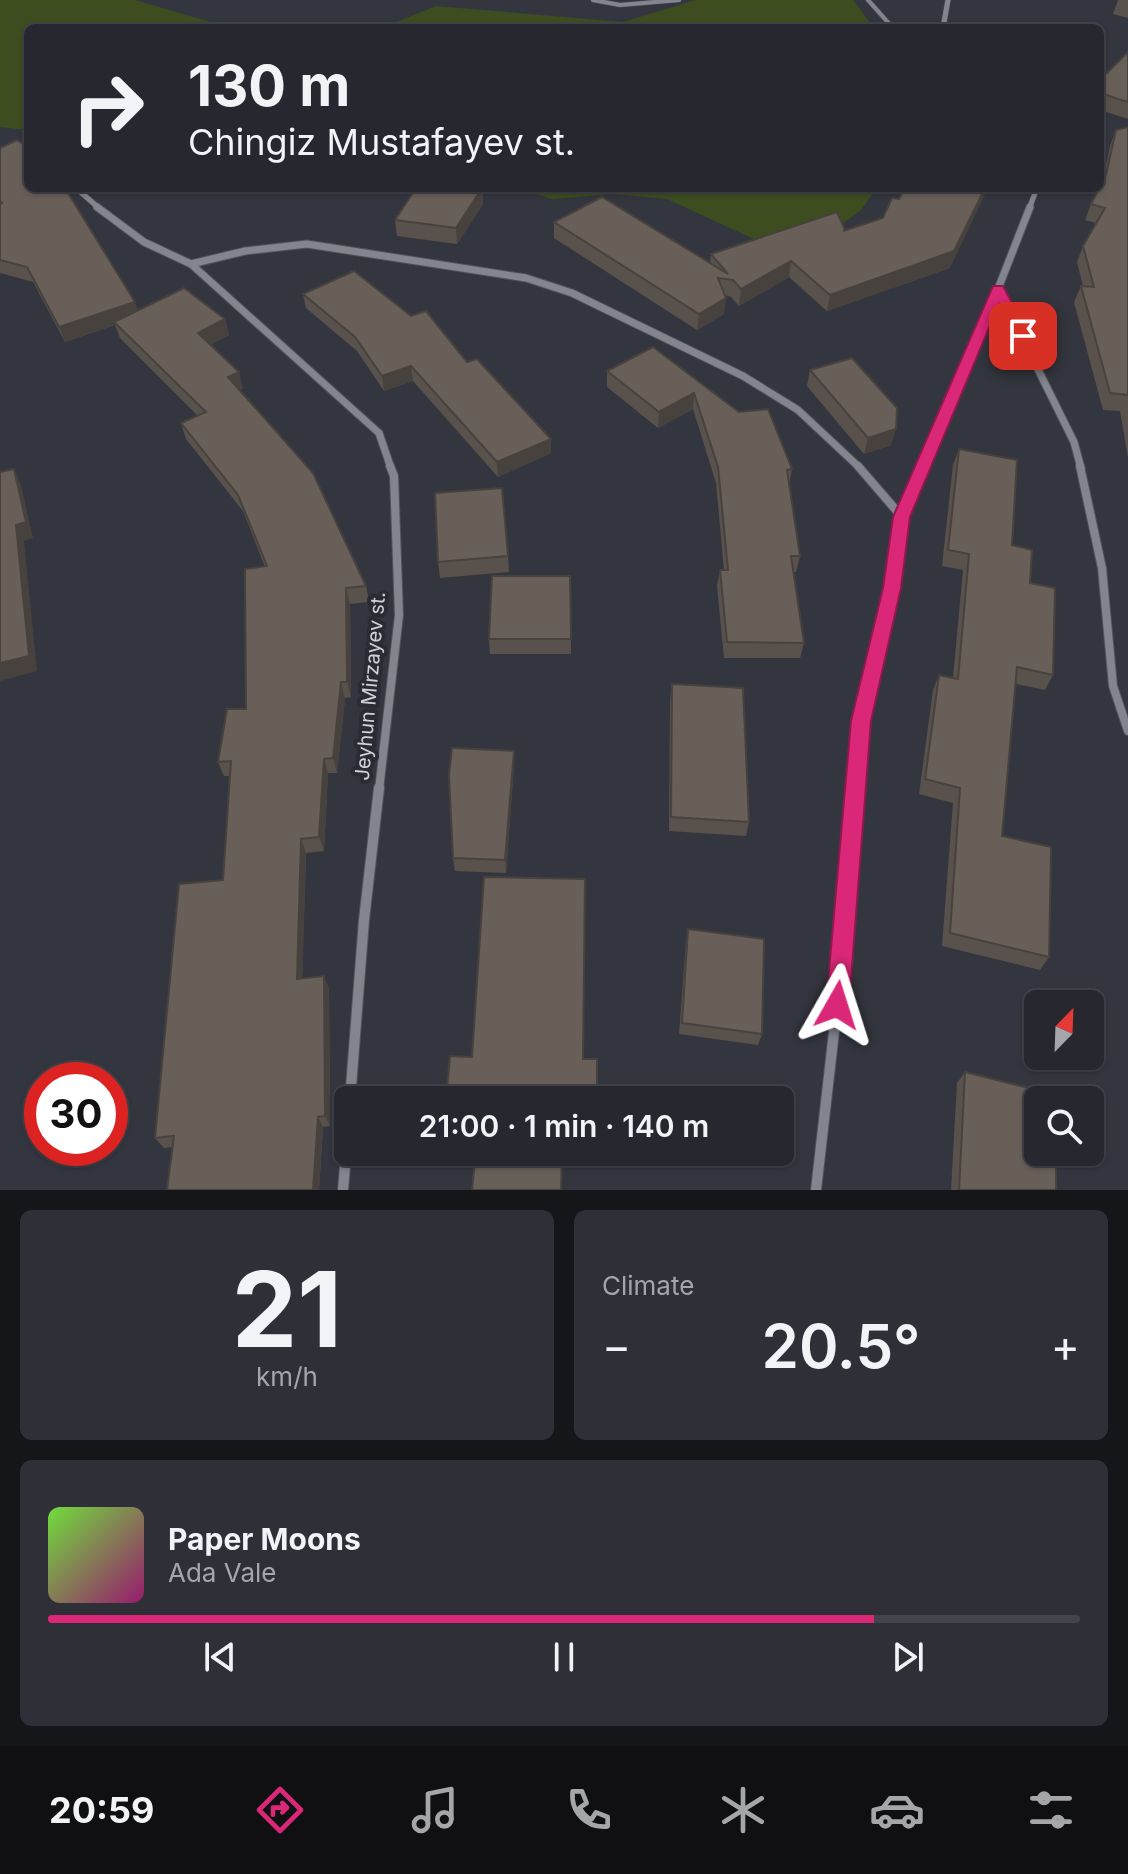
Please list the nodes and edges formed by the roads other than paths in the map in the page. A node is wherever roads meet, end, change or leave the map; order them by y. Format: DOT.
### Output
graph roads {
  1 [pos="593,0"];
  2 [pos="679,0"];
  3 [pos="868,0"];
  4 [pos="948,0"];
  5 [pos="889,24"];
  6 [pos="944,24"];
  7 [pos="80,192"];
  8 [pos="1035,192"];
  9 [pos="191,264"];
  10 [pos="998,289"];
  11 [pos="902,517"];
  12 [pos="1128,731"];
  13 [pos="351,1086"];
  14 [pos="345,1166"];
  15 [pos="343,1190"];
  16 [pos="816,1190"];
  1 -- 2 [label="lane"];
  3 -- 5 [label="lane"];
  4 -- 6 [label="street"];
  7 -- 9 [label="street, Jeyhun Mirzayev st."];
  8 -- 10 [label="street"];
  9 -- 11 [label="street"];
  9 -- 13 [label="street, Jeyhun Mirzayev st."];
  10 -- 11 [label="street"];
  10 -- 12 [label="street"];
  11 -- 16 [label="street"];
  14 -- 15 [label="street"];
}
